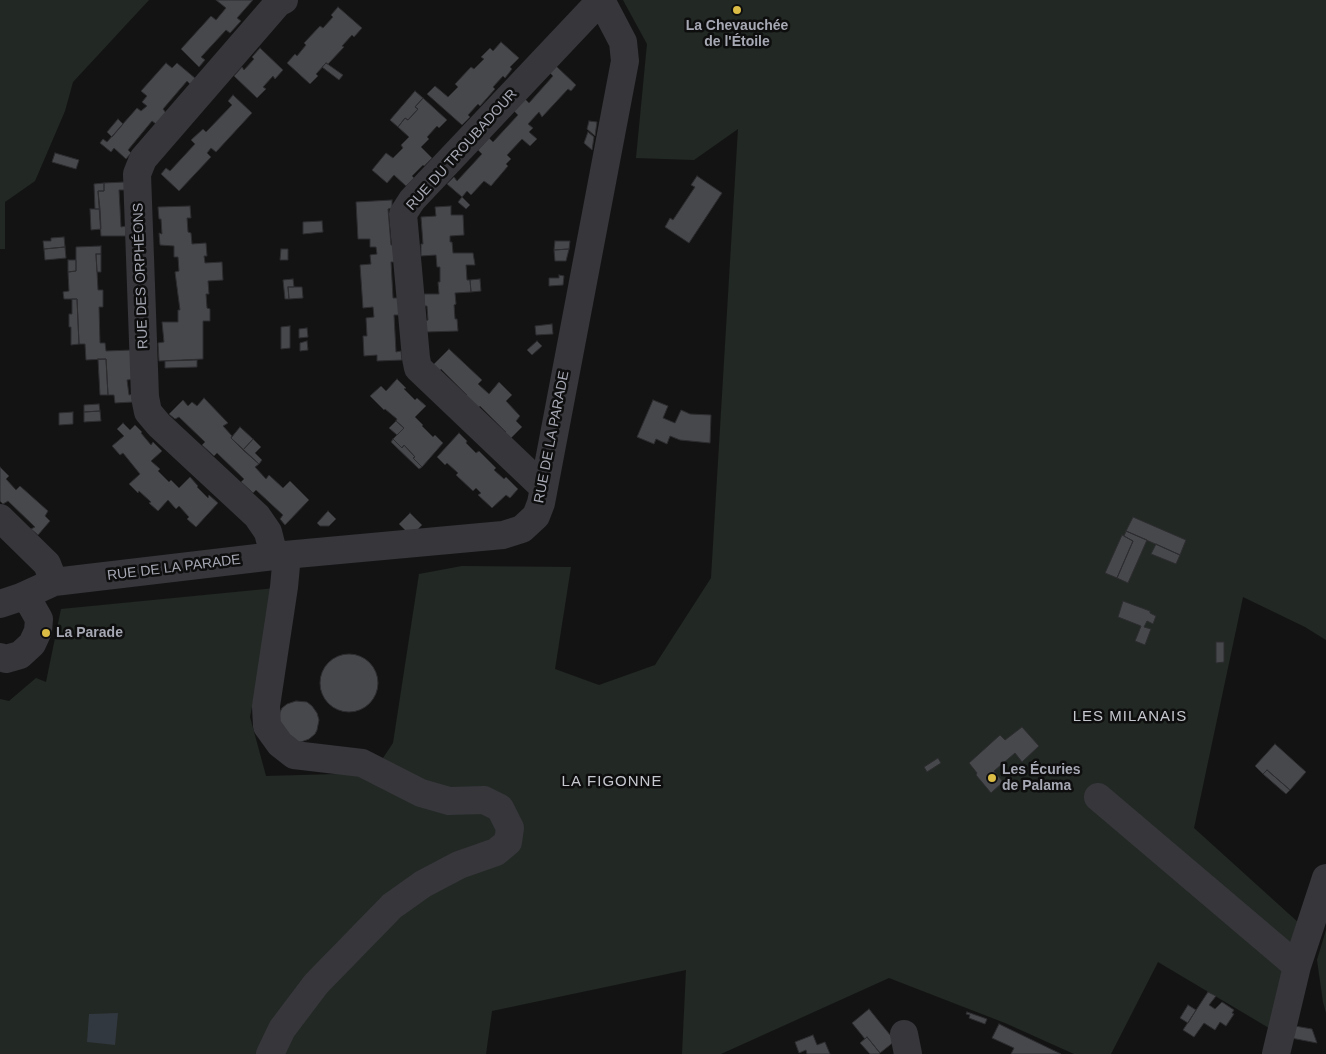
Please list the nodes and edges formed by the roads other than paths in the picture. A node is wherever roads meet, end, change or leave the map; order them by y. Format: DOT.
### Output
graph roads {
  1 [pos="284,0"];
  2 [pos="601,0"];
  3 [pos="543,487"];
  4 [pos="0,518"];
  5 [pos="281,556"];
  6 [pos="54,582"];
  7 [pos="10,601"];
  8 [pos="0,657"];
  9 [pos="1098,797"];
  10 [pos="1326,878"];
  11 [pos="1297,966"];
  12 [pos="270,1054"];
  13 [pos="1276,1054"];
  1 -- 5 [label="street, RUE DES ORPHÉONS"];
  2 -- 3 [label="street, RUE DE LA PARADE"];
  2 -- 3 [label="street, RUE DU TROUBADOUR"];
  3 -- 5 [label="street, RUE DE LA PARADE"];
  4 -- 6 [label="street"];
  5 -- 6 [label="street, RUE DE LA PARADE"];
  5 -- 12 [label="street, RUE DES ORPHÉONS"];
  6 -- 7 [label="street, RUE DE LA PARADE"];
  7 -- 8 [label="street"];
  9 -- 11 [label="street"];
  10 -- 11 [label="street"];
  11 -- 13 [label="street"];
}
